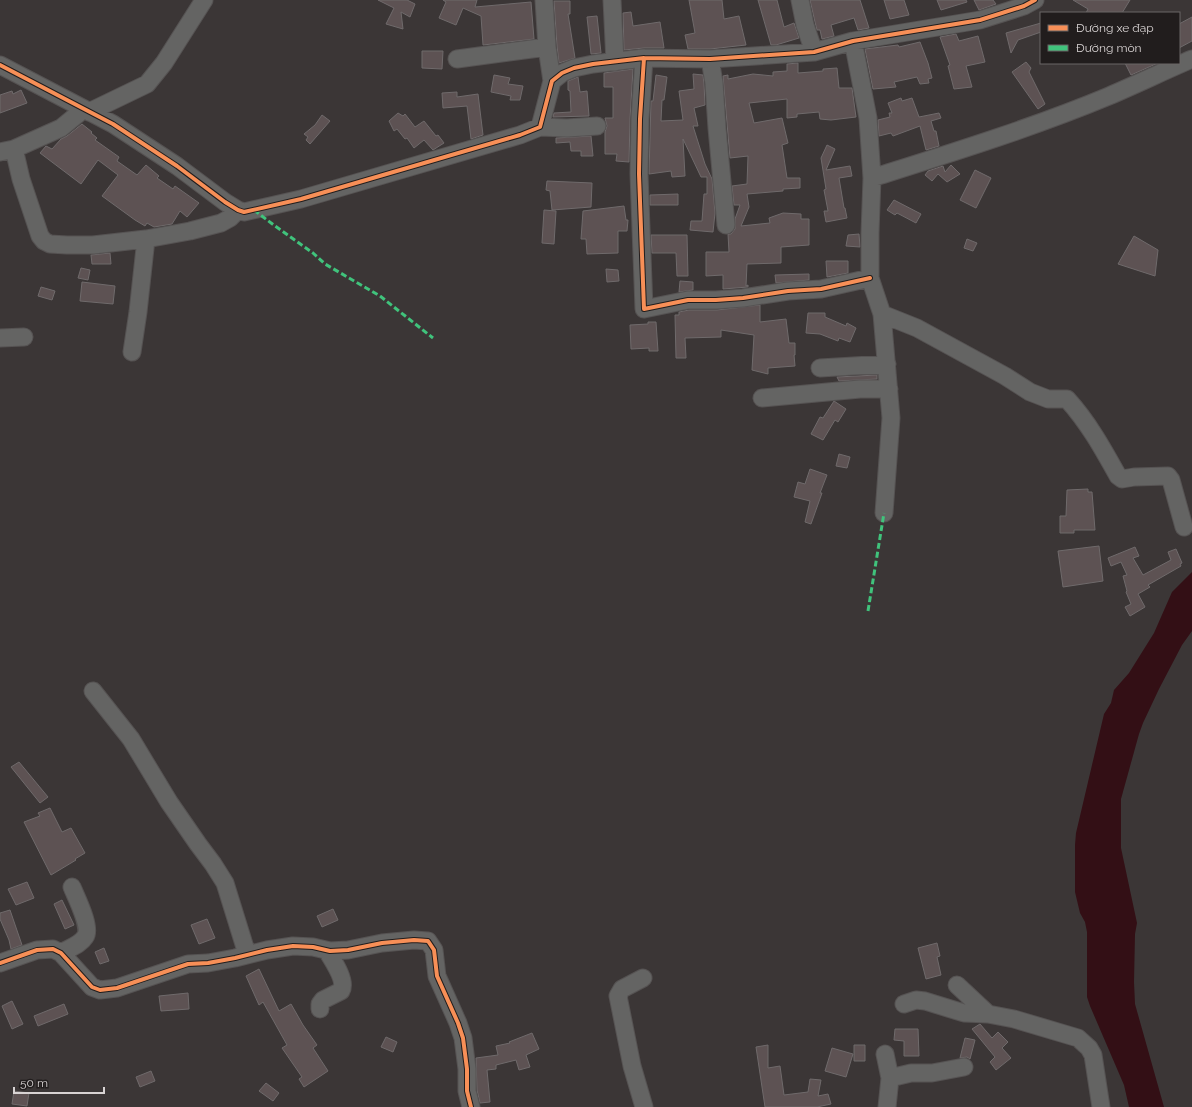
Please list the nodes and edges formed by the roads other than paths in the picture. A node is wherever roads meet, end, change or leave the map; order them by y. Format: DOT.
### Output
graph roads {
  1 [pos="204,0"];
  2 [pos="544,0"];
  3 [pos="612,0"];
  4 [pos="800,0"];
  5 [pos="1035,0"];
  6 [pos="853,40"];
  7 [pos="546,46"];
  8 [pos="814,52"];
  9 [pos="644,58"];
  10 [pos="457,59"];
  11 [pos="710,59"];
  12 [pos="1192,59"];
  13 [pos="615,62"];
  14 [pos="0,65"];
  15 [pos="552,81"];
  16 [pos="87,110"];
  17 [pos="540,126"];
  18 [pos="597,126"];
  19 [pos="7,151"];
  20 [pos="872,178"];
  21 [pos="238,210"];
  22 [pos="726,225"];
  23 [pos="146,239"];
  24 [pos="870,278"];
  25 [pos="882,314"];
  26 [pos="24,337"];
  27 [pos="0,338"];
  28 [pos="132,352"];
  29 [pos="886,364"];
  30 [pos="820,368"];
  31 [pos="889,389"];
  32 [pos="762,398"];
  33 [pos="884,513"];
  34 [pos="1184,527"];
  35 [pos="93,691"];
  36 [pos="72,887"];
  37 [pos="327,951"];
  38 [pos="61,953"];
  39 [pos="247,954"];
  40 [pos="0,963"];
  41 [pos="643,978"];
  42 [pos="957,985"];
  43 [pos="904,1004"];
  44 [pos="320,1009"];
  45 [pos="988,1014"];
  46 [pos="885,1054"];
  47 [pos="964,1067"];
  48 [pos="890,1078"];
  49 [pos="471,1107"];
  50 [pos="644,1107"];
  51 [pos="887,1107"];
  52 [pos="1102,1107"];
  1 -- 16 [label="street"];
  2 -- 7 [label="street"];
  3 -- 13 [label="street"];
  4 -- 8 [label="street"];
  5 -- 6 [label="street"];
  6 -- 8 [label="street"];
  6 -- 20 [label="street"];
  7 -- 10 [label="street"];
  7 -- 15 [label="street"];
  8 -- 11 [label="street"];
  9 -- 11 [label="street"];
  9 -- 13 [label="street"];
  9 -- 24 [label="street"];
  11 -- 22 [label="street"];
  12 -- 20 [label="street"];
  13 -- 15 [label="street"];
  14 -- 16 [label="street"];
  15 -- 17 [label="street"];
  16 -- 19 [label="street"];
  16 -- 21 [label="street"];
  17 -- 18 [label="street"];
  17 -- 21 [label="street"];
  19 -- 23 [label="street"];
  20 -- 24 [label="street"];
  21 -- 23 [label="street"];
  23 -- 28 [label="street"];
  24 -- 25 [label="street"];
  25 -- 29 [label="street"];
  25 -- 34 [label="street"];
  26 -- 27 [label="street"];
  29 -- 30 [label="street"];
  29 -- 31 [label="street"];
  31 -- 32 [label="street"];
  31 -- 33 [label="street"];
  35 -- 39 [label="street"];
  36 -- 38 [label="street"];
  37 -- 39 [label="street"];
  37 -- 44 [label="street"];
  37 -- 49 [label="street"];
  38 -- 39 [label="street"];
  38 -- 40 [label="street"];
  41 -- 50 [label="street"];
  42 -- 45 [label="street"];
  43 -- 45 [label="street"];
  45 -- 52 [label="street"];
  46 -- 48 [label="street"];
  47 -- 48 [label="street"];
  48 -- 51 [label="street"];
}
